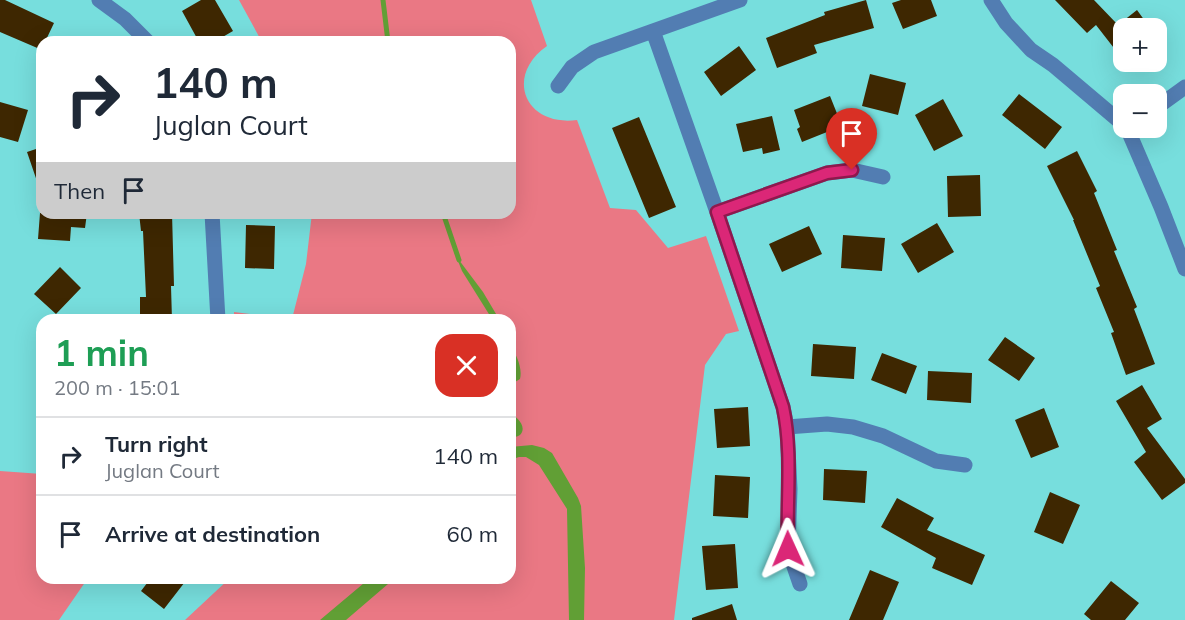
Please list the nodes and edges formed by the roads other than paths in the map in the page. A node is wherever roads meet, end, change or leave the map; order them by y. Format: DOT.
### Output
graph roads {
  1 [pos="99,0"];
  2 [pos="740,0"];
  3 [pos="991,0"];
  4 [pos="653,31"];
  5 [pos="142,36"];
  6 [pos="558,86"];
  7 [pos="1185,87"];
  8 [pos="1167,100"];
  9 [pos="1113,115"];
  10 [pos="1131,138"];
  11 [pos="883,177"];
  12 [pos="717,212"];
  13 [pos="212,219"];
  14 [pos="1185,269"];
  15 [pos="218,314"];
  16 [pos="787,427"];
  17 [pos="965,465"];
  18 [pos="800,584"];
  1 -- 5 [label="street"];
  2 -- 4 [label="street"];
  3 -- 9 [label="street"];
  4 -- 6 [label="street"];
  4 -- 12 [label="street"];
  7 -- 8 [label="street"];
  10 -- 14 [label="street"];
  11 -- 12 [label="street"];
  12 -- 16 [label="street"];
  13 -- 15 [label="street"];
  16 -- 17 [label="street"];
  16 -- 18 [label="street"];
}
